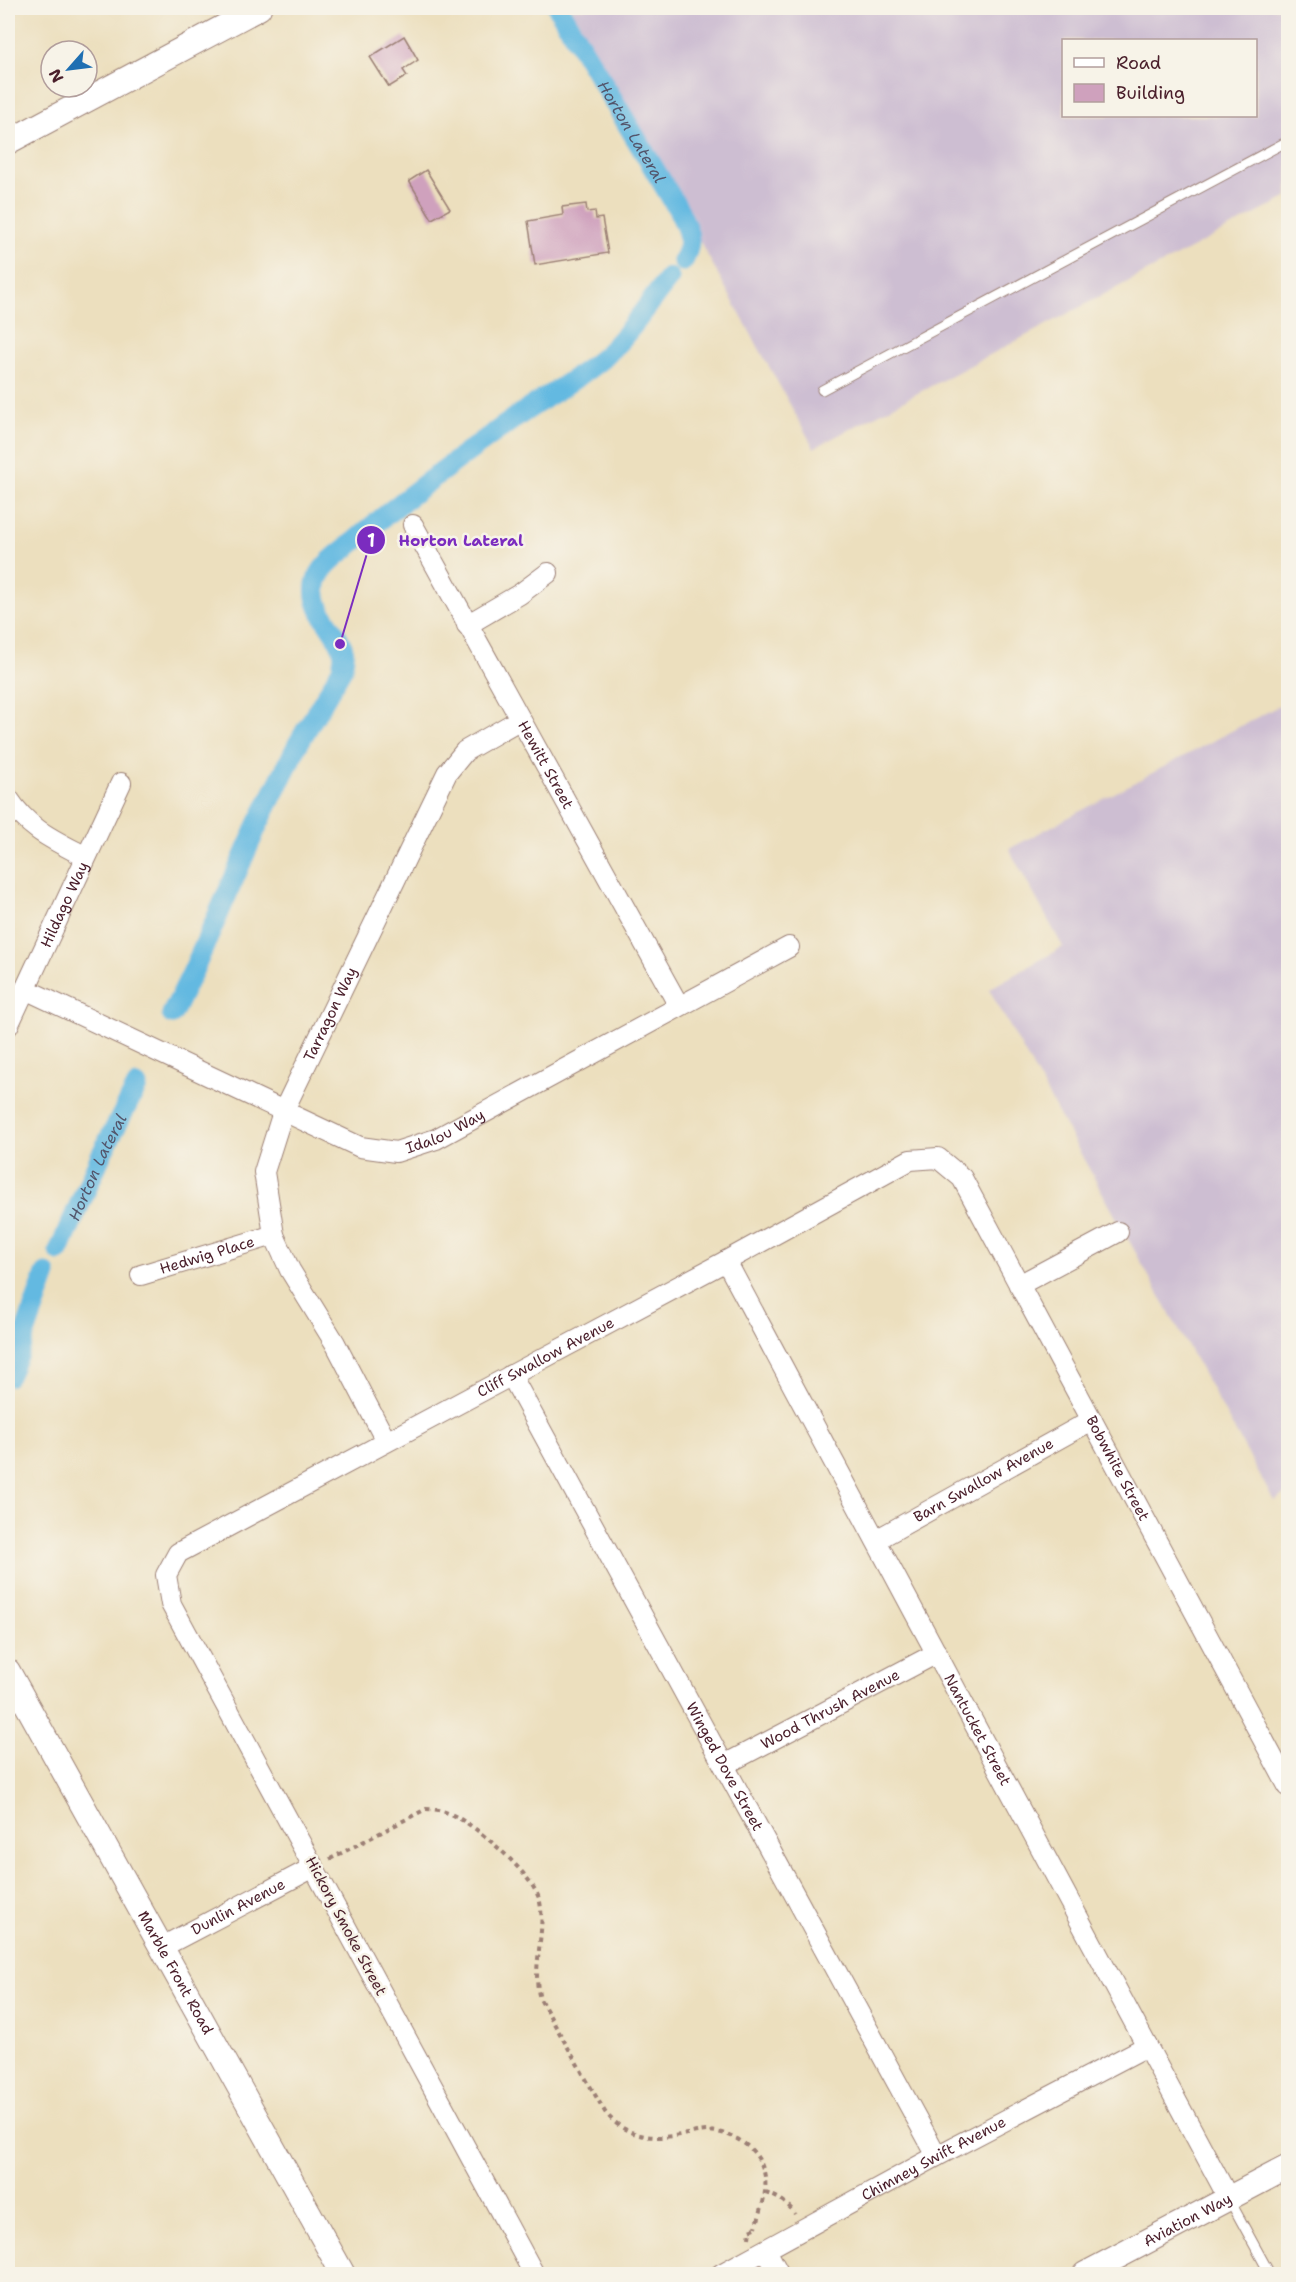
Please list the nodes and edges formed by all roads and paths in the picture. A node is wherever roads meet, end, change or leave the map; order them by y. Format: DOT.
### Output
graph roads {
  1 [pos="259,8"];
  2 [pos="1288,141"];
  3 [pos="8,142"];
  4 [pos="822,390"];
  5 [pos="413,525"];
  6 [pos="548,573"];
  7 [pos="467,625"];
  8 [pos="519,720"];
  9 [pos="121,783"];
  10 [pos="8,798"];
  11 [pos="86,857"];
  12 [pos="789,948"];
  13 [pos="26,988"];
  14 [pos="679,1006"];
  15 [pos="8,1026"];
  16 [pos="283,1112"];
  17 [pos="938,1158"];
  18 [pos="1118,1232"];
  19 [pos="274,1235"];
  20 [pos="726,1261"];
  21 [pos="141,1275"];
  22 [pos="1019,1285"];
  23 [pos="512,1376"];
  24 [pos="1092,1420"];
  25 [pos="386,1441"];
  26 [pos="876,1540"];
  27 [pos="166,1575"];
  28 [pos="937,1653"];
  29 [pos="8,1671"];
  30 [pos="724,1765"];
  31 [pos="1288,1786"];
  32 [pos="320,1864"];
  33 [pos="162,1947"];
  34 [pos="1147,2046"];
  35 [pos="937,2156"];
  36 [pos="1288,2167"];
  37 [pos="765,2193"];
  38 [pos="1229,2199"];
  39 [pos="796,2216"];
  40 [pos="756,2227"];
  41 [pos="766,2250"];
  42 [pos="343,2274"];
  43 [pos="534,2274"];
  44 [pos="721,2274"];
  45 [pos="779,2274"];
  46 [pos="1085,2274"];
  47 [pos="1270,2274"];
  1 -- 3 [label="street"];
  2 -- 4 [label="lane"];
  5 -- 7 [label="street, Hewitt Street"];
  6 -- 7 [label="street"];
  7 -- 8 [label="street, Hewitt Street"];
  8 -- 14 [label="street, Hewitt Street"];
  8 -- 16 [label="street, Tarragon Way"];
  9 -- 11 [label="street, Hildago Way"];
  10 -- 11 [label="street"];
  11 -- 13 [label="street, Hildago Way"];
  12 -- 14 [label="street, Idalou Way"];
  13 -- 15 [label="street, Hildago Way"];
  13 -- 16 [label="street, Idalou Way"];
  14 -- 16 [label="street, Idalou Way"];
  16 -- 19 [label="street, Tarragon Way"];
  17 -- 20 [label="street, Cliff Swallow Avenue"];
  17 -- 22 [label="street, Bobwhite Street"];
  18 -- 22 [label="street"];
  19 -- 21 [label="street, Hedwig Place"];
  19 -- 25 [label="street, Tarragon Way"];
  20 -- 23 [label="street, Cliff Swallow Avenue"];
  20 -- 26 [label="street, Nantucket Street"];
  22 -- 24 [label="street, Bobwhite Street"];
  23 -- 25 [label="street, Cliff Swallow Avenue"];
  23 -- 30 [label="street, Winged Dove Street"];
  24 -- 26 [label="street, Barn Swallow Avenue"];
  24 -- 31 [label="street, Bobwhite Street"];
  25 -- 27 [label="street, Cliff Swallow Avenue"];
  26 -- 28 [label="street, Nantucket Street"];
  27 -- 32 [label="street, Hickory Smoke Street"];
  28 -- 30 [label="street, Wood Thrush Avenue"];
  28 -- 34 [label="street, Nantucket Street"];
  29 -- 33 [label="street, Marble Front Road"];
  30 -- 35 [label="street, Winged Dove Street"];
  32 -- 33 [label="street, Dunlin Avenue"];
  32 -- 37 [label="path"];
  32 -- 43 [label="street, Hickory Smoke Street"];
  33 -- 42 [label="street, Marble Front Road"];
  34 -- 35 [label="street, Chimney Swift Avenue"];
  34 -- 38 [label="street, Nantucket Street"];
  35 -- 41 [label="street, Chimney Swift Avenue"];
  36 -- 38 [label="street, Aviation Way"];
  37 -- 39 [label="path"];
  37 -- 40 [label="path"];
  38 -- 46 [label="street, Aviation Way"];
  38 -- 47 [label="lane"];
  41 -- 44 [label="street, Chimney Swift Avenue"];
  41 -- 45 [label="street"];
}
